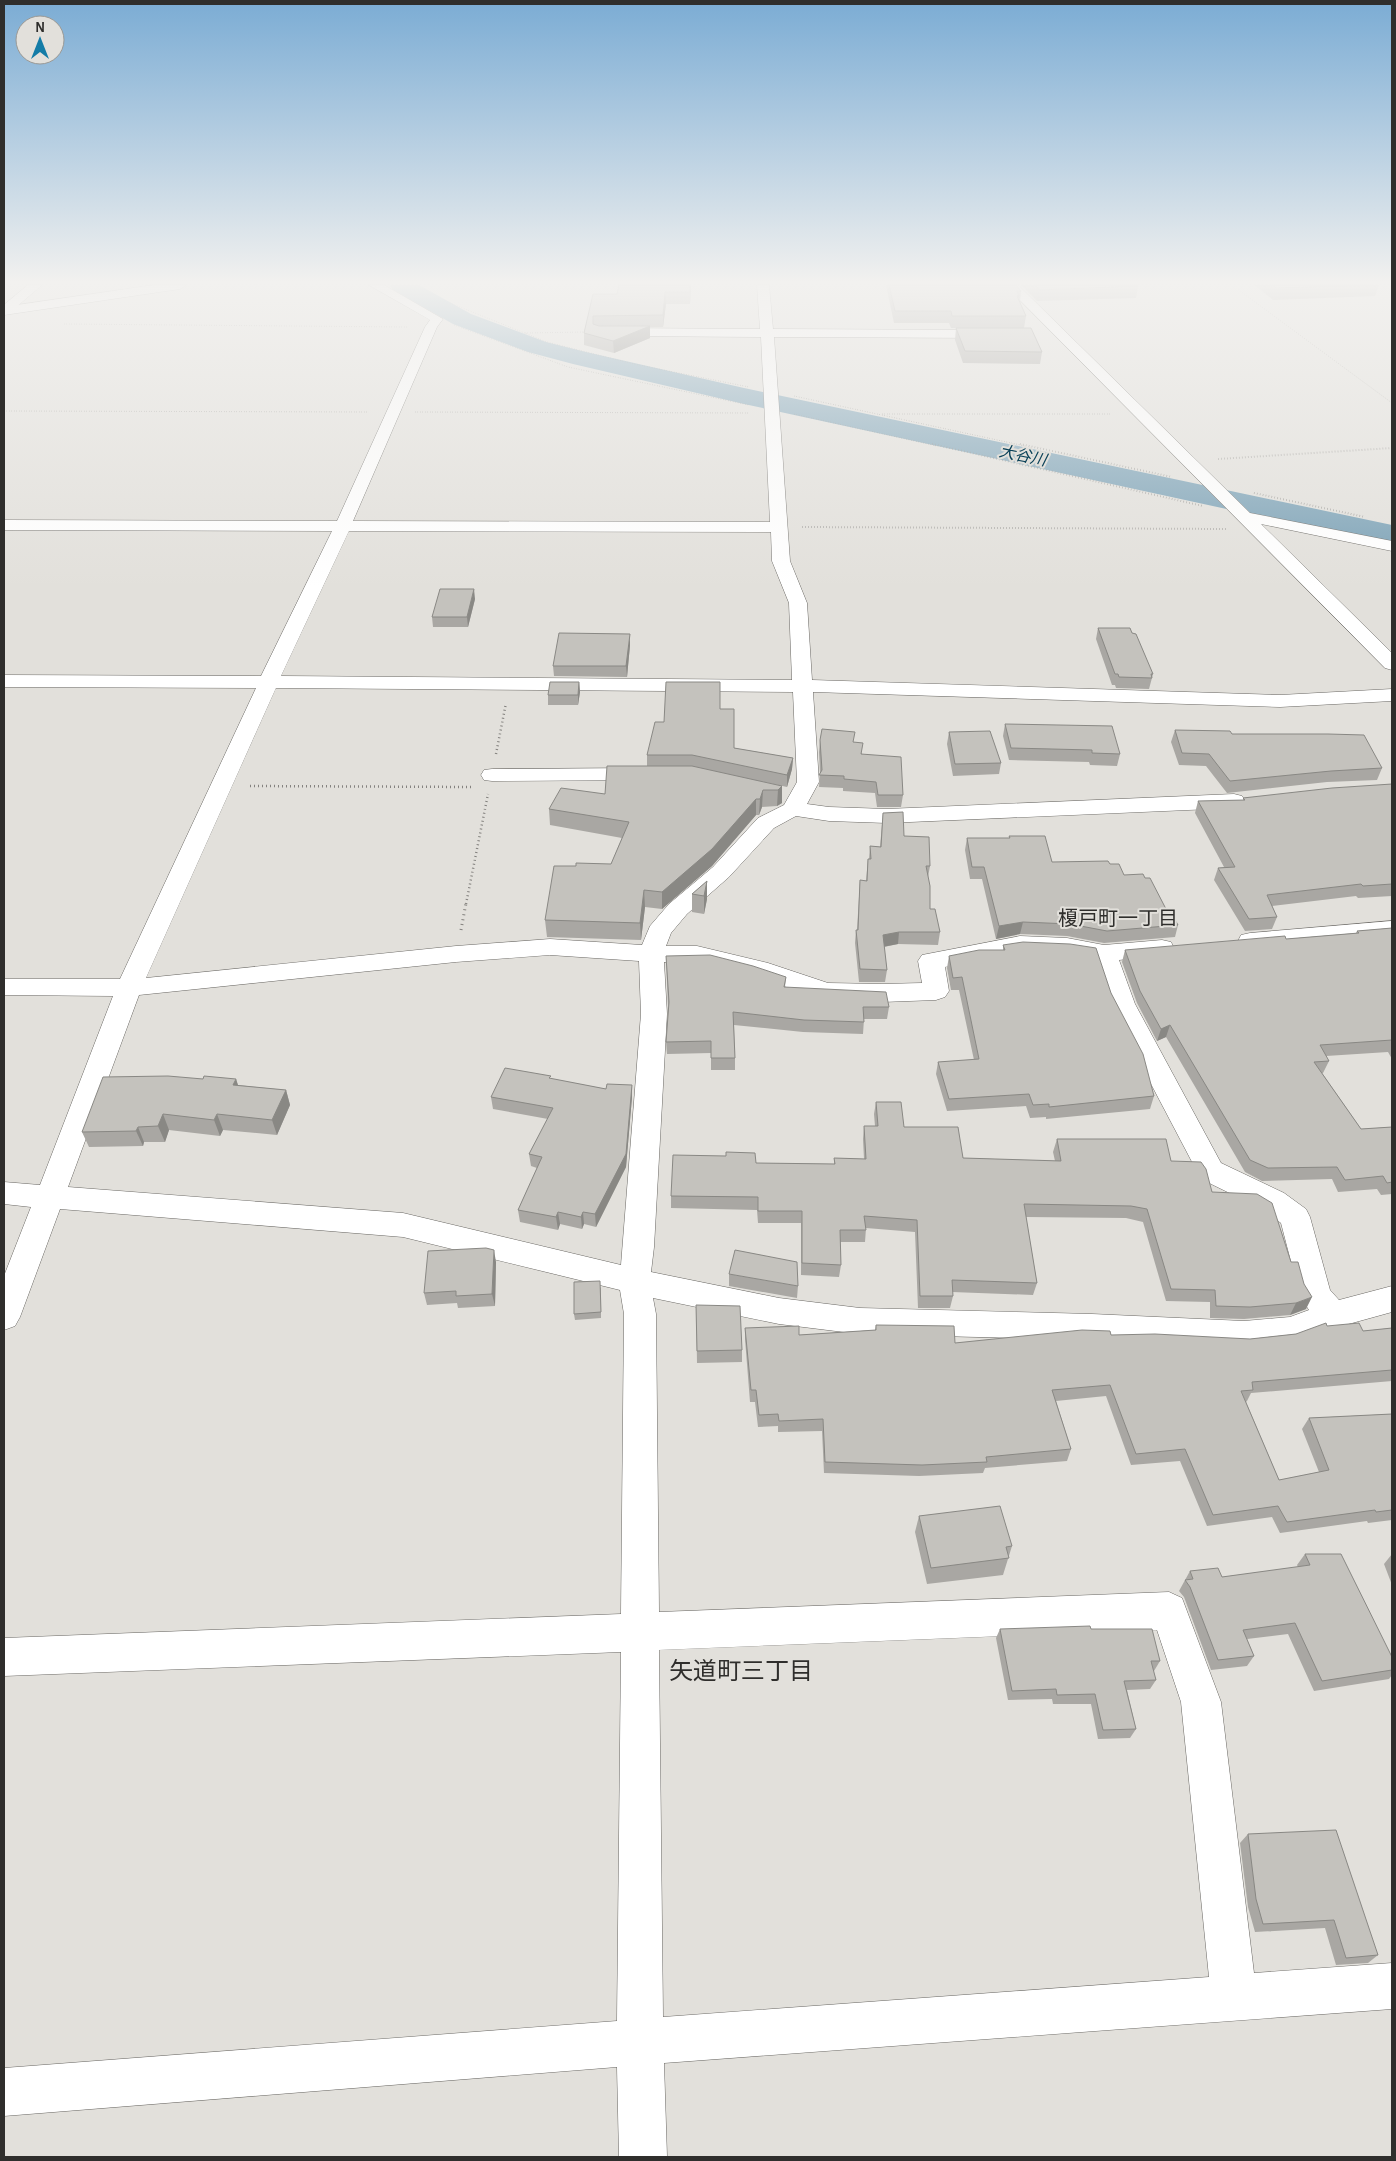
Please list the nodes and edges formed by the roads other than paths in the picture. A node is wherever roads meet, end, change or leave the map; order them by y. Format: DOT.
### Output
graph roads {
  1 [pos="406,386"];
  2 [pos="770,386"];
  3 [pos="1114,386"];
  4 [pos="1248,519"];
  5 [pos="4,524"];
  6 [pos="343,526"];
  7 [pos="779,527"];
  8 [pos="1392,546"];
  9 [pos="1392,664"];
  10 [pos="4,682"];
  11 [pos="268,682"];
  12 [pos="804,686"];
  13 [pos="1392,695"];
  14 [pos="662,774"];
  15 [pos="491,781"];
  16 [pos="1252,799"];
  17 [pos="791,800"];
  18 [pos="1392,929"];
  19 [pos="1223,943"];
  20 [pos="1183,946"];
  21 [pos="1104,953"];
  22 [pos="651,954"];
  23 [pos="4,987"];
  24 [pos="129,988"];
  25 [pos="4,1193"];
  26 [pos="48,1196"];
  27 [pos="634,1281"];
  28 [pos="1392,1299"];
  29 [pos="1332,1315"];
  30 [pos="4,1317"];
  31 [pos="641,1631"];
  32 [pos="4,1657"];
  33 [pos="1392,1986"];
  34 [pos="1234,1997"];
  35 [pos="640,2042"];
  36 [pos="4,2092"];
  37 [pos="643,2157"];
  1 -- 6 [label="street"];
  2 -- 7 [label="street"];
  3 -- 4 [label="street"];
  4 -- 8 [label="street"];
  4 -- 9 [label="street"];
  5 -- 6 [label="street"];
  6 -- 7 [label="street"];
  6 -- 11 [label="street"];
  7 -- 12 [label="street"];
  10 -- 11 [label="street"];
  11 -- 12 [label="street"];
  11 -- 24 [label="street"];
  12 -- 13 [label="street"];
  12 -- 17 [label="street"];
  14 -- 15 [label="street"];
  16 -- 17 [label="street"];
  17 -- 22 [label="street"];
  18 -- 19 [label="street"];
  20 -- 21 [label="street"];
  21 -- 22 [label="street"];
  21 -- 29 [label="street"];
  22 -- 24 [label="street"];
  22 -- 27 [label="street"];
  23 -- 24 [label="street"];
  24 -- 26 [label="street"];
  25 -- 26 [label="street"];
  26 -- 27 [label="street"];
  26 -- 30 [label="street"];
  27 -- 29 [label="street"];
  27 -- 31 [label="street"];
  28 -- 29 [label="street"];
  31 -- 32 [label="street"];
  31 -- 34 [label="street"];
  31 -- 35 [label="street"];
  33 -- 34 [label="street"];
  34 -- 35 [label="street"];
  35 -- 36 [label="street"];
  35 -- 37 [label="street"];
}
